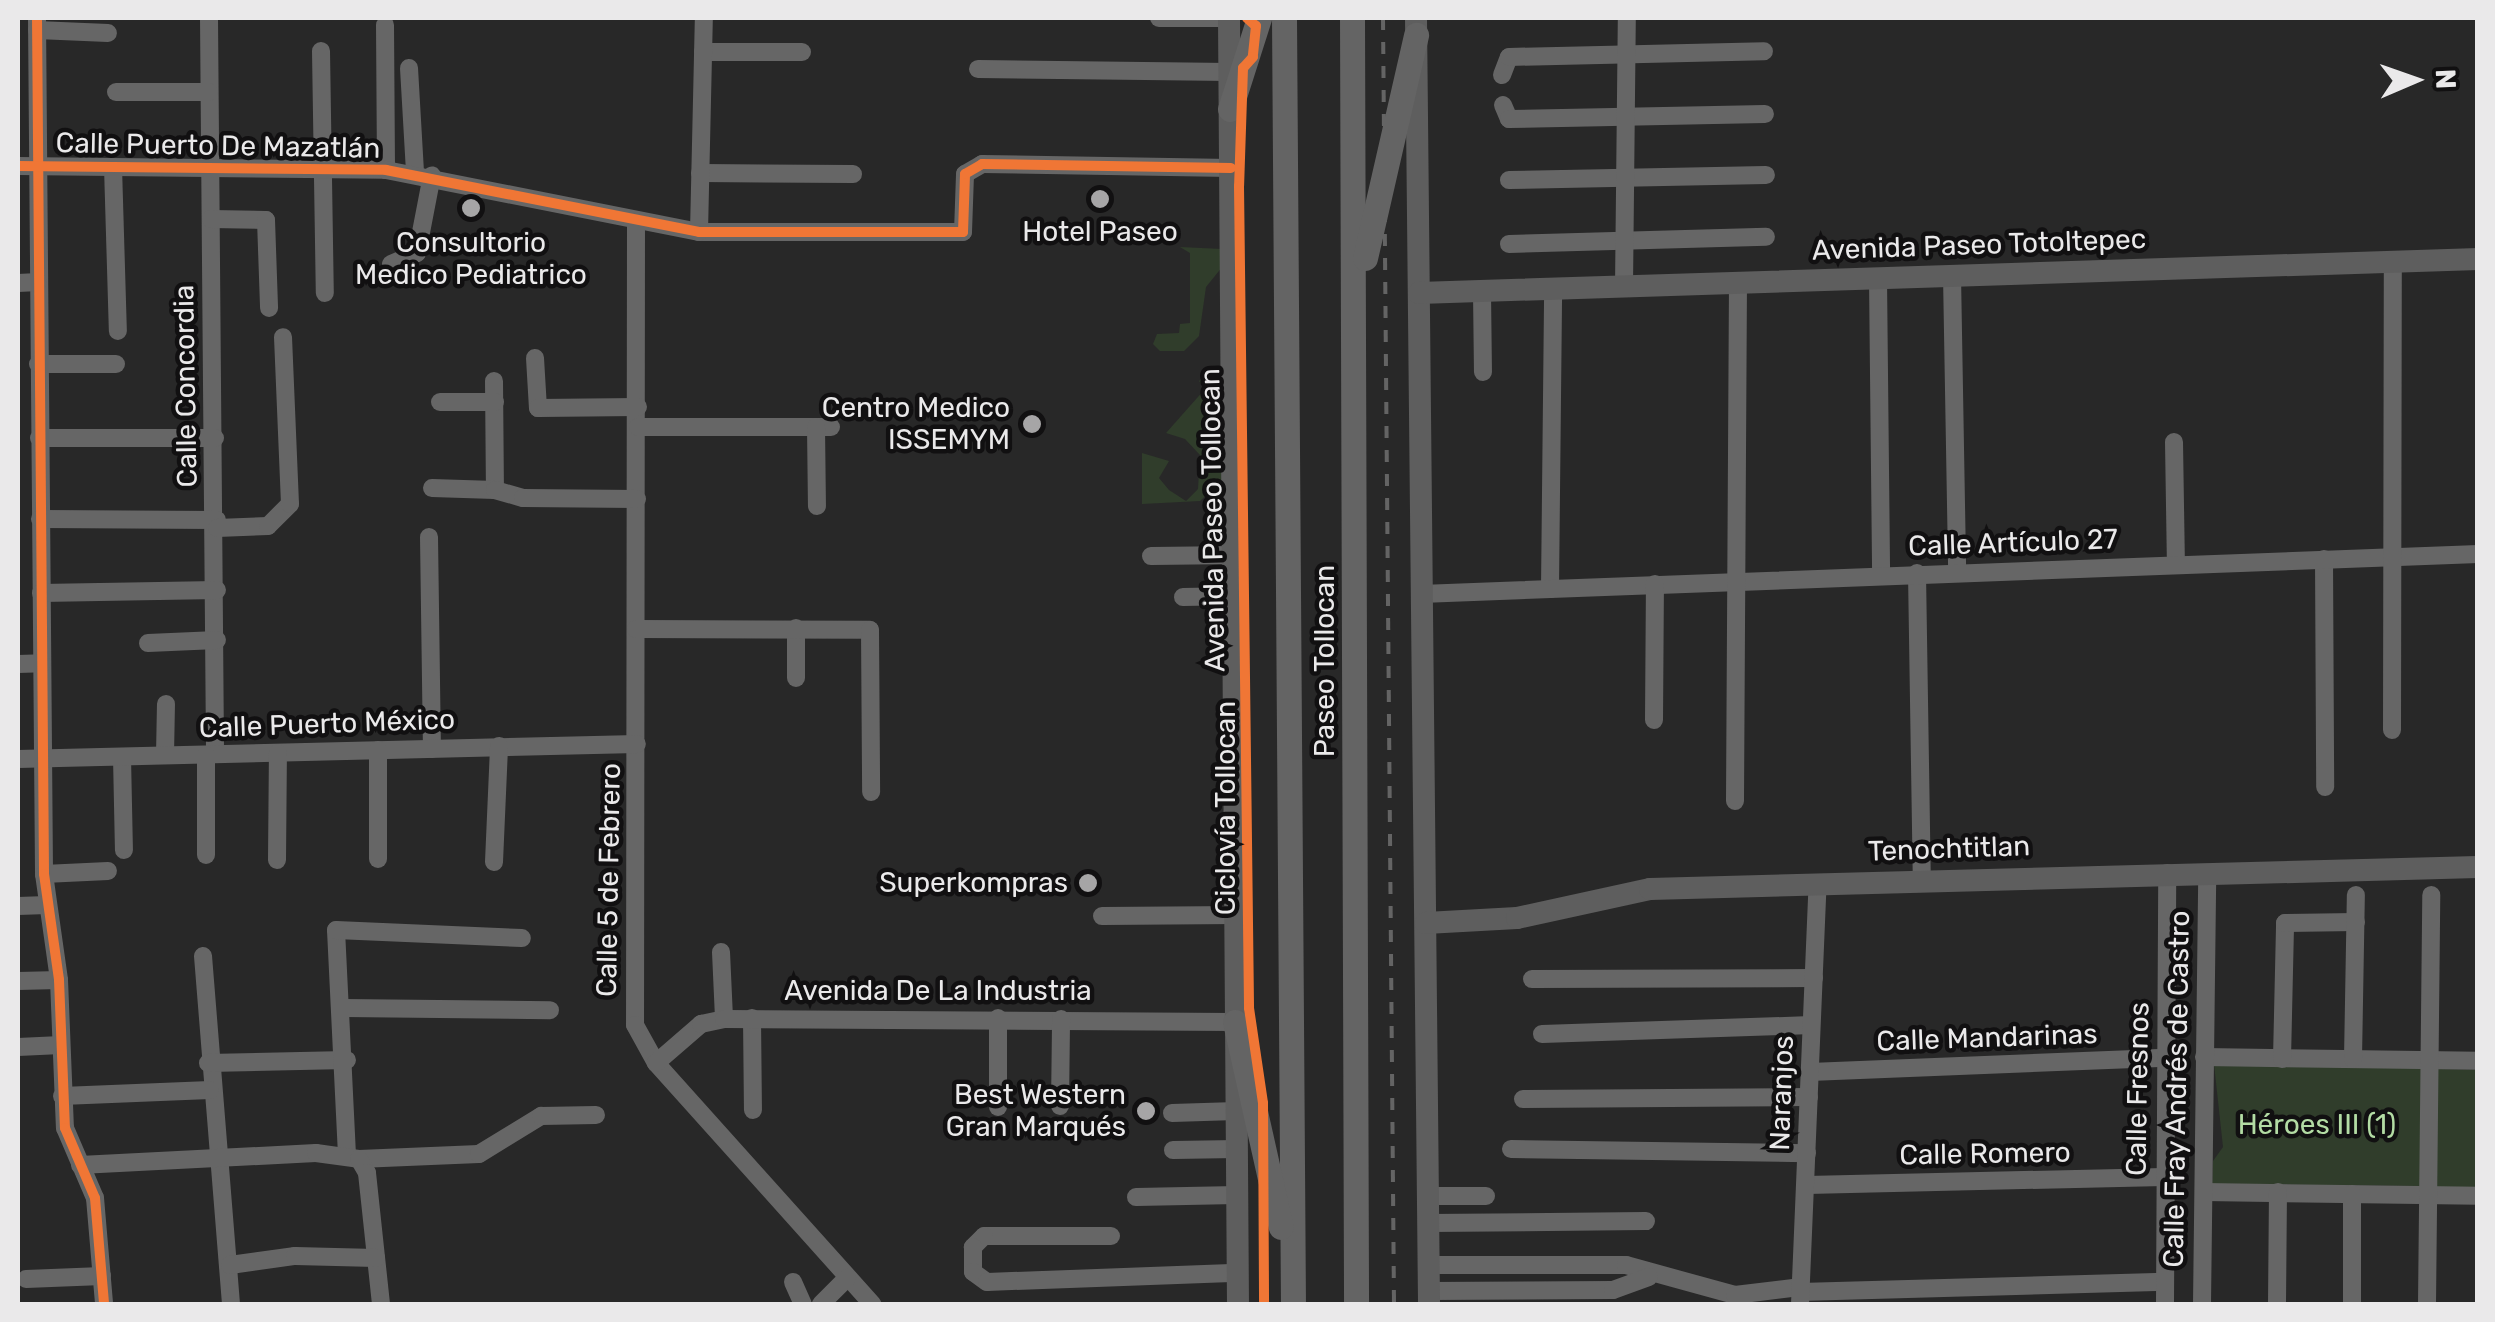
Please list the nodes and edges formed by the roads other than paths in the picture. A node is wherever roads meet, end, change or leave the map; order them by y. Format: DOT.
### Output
graph roads {
  1 [pos="209,18"];
  2 [pos="704,18"];
  3 [pos="1159,18"];
  4 [pos="1229,18"];
  5 [pos="1259,18"];
  6 [pos="1284,18"];
  7 [pos="1352,18"];
  8 [pos="1627,18"];
  9 [pos="36,24"];
  10 [pos="385,25"];
  11 [pos="1416,26"];
  12 [pos="108,33"];
  13 [pos="1764,50"];
  14 [pos="320,51"];
  15 [pos="703,52"];
  16 [pos="802,52"];
  17 [pos="1628,54"];
  18 [pos="409,68"];
  19 [pos="978,69"];
  20 [pos="1230,72"];
  21 [pos="1502,75"];
  22 [pos="116,92"];
  23 [pos="209,92"];
  24 [pos="1502,105"];
  25 [pos="1230,109"];
  26 [pos="1765,114"];
  27 [pos="1628,116"];
  28 [pos="27,166"];
  29 [pos="113,166"];
  30 [pos="323,166"];
  31 [pos="210,167"];
  32 [pos="1232,168"];
  33 [pos="386,170"];
  34 [pos="700,173"];
  35 [pos="424,174"];
  36 [pos="853,174"];
  37 [pos="1766,175"];
  38 [pos="1628,178"];
  39 [pos="1509,180"];
  40 [pos="210,219"];
  41 [pos="636,224"];
  42 [pos="698,232"];
  43 [pos="1627,234"];
  44 [pos="1766,237"];
  45 [pos="1509,244"];
  46 [pos="2478,258"];
  47 [pos="2393,262"];
  48 [pos="391,264"];
  49 [pos="1952,275"];
  50 [pos="1878,278"];
  51 [pos="38,282"];
  52 [pos="18,283"];
  53 [pos="1738,284"];
  54 [pos="1628,286"];
  55 [pos="1553,289"];
  56 [pos="1482,292"];
  57 [pos="325,293"];
  58 [pos="1419,293"];
  59 [pos="269,308"];
  60 [pos="1355,327"];
  61 [pos="118,332"];
  62 [pos="284,337"];
  63 [pos="535,358"];
  64 [pos="38,364"];
  65 [pos="116,364"];
  66 [pos="1484,372"];
  67 [pos="494,381"];
  68 [pos="440,402"];
  69 [pos="494,402"];
  70 [pos="638,407"];
  71 [pos="638,427"];
  72 [pos="39,438"];
  73 [pos="215,438"];
  74 [pos="2174,442"];
  75 [pos="432,488"];
  76 [pos="496,490"];
  77 [pos="637,499"];
  78 [pos="817,506"];
  79 [pos="40,519"];
  80 [pos="217,524"];
  81 [pos="428,537"];
  82 [pos="1236,554"];
  83 [pos="2478,554"];
  84 [pos="1151,556"];
  85 [pos="2390,557"];
  86 [pos="2324,559"];
  87 [pos="2176,564"];
  88 [pos="1957,572"];
  89 [pos="1916,573"];
  90 [pos="1880,575"];
  91 [pos="1738,582"];
  92 [pos="1655,584"];
  93 [pos="1550,588"];
  94 [pos="218,590"];
  95 [pos="42,593"];
  96 [pos="1422,594"];
  97 [pos="1237,596"];
  98 [pos="1183,597"];
  99 [pos="796,628"];
  100 [pos="636,629"];
  101 [pos="217,640"];
  102 [pos="148,643"];
  103 [pos="42,663"];
  104 [pos="18,664"];
  105 [pos="796,678"];
  106 [pos="166,704"];
  107 [pos="1654,720"];
  108 [pos="2392,730"];
  109 [pos="637,744"];
  110 [pos="500,746"];
  111 [pos="432,748"];
  112 [pos="378,750"];
  113 [pos="278,753"];
  114 [pos="211,754"];
  115 [pos="165,755"];
  116 [pos="122,757"];
  117 [pos="44,758"];
  118 [pos="18,760"];
  119 [pos="2325,787"];
  120 [pos="871,792"];
  121 [pos="1735,800"];
  122 [pos="124,850"];
  123 [pos="206,855"];
  124 [pos="378,858"];
  125 [pos="277,860"];
  126 [pos="494,862"];
  127 [pos="2478,867"];
  128 [pos="108,871"];
  129 [pos="2167,873"];
  130 [pos="2207,873"];
  131 [pos="44,874"];
  132 [pos="1922,879"];
  133 [pos="1818,883"];
  134 [pos="2356,894"];
  135 [pos="2431,895"];
  136 [pos="47,905"];
  137 [pos="18,906"];
  138 [pos="1237,915"];
  139 [pos="1102,916"];
  140 [pos="2356,922"];
  141 [pos="1426,923"];
  142 [pos="522,938"];
  143 [pos="721,952"];
  144 [pos="204,956"];
  145 [pos="1814,978"];
  146 [pos="1532,979"];
  147 [pos="59,980"];
  148 [pos="18,981"];
  149 [pos="344,1008"];
  150 [pos="550,1010"];
  151 [pos="752,1018"];
  152 [pos="998,1018"];
  153 [pos="724,1019"];
  154 [pos="1061,1019"];
  155 [pos="1236,1022"];
  156 [pos="1811,1025"];
  157 [pos="1542,1034"];
  158 [pos="61,1045"];
  159 [pos="18,1047"];
  160 [pos="2204,1057"];
  161 [pos="2166,1058"];
  162 [pos="2282,1059"];
  163 [pos="2353,1059"];
  164 [pos="347,1060"];
  165 [pos="2430,1060"];
  166 [pos="2478,1061"];
  167 [pos="208,1063"];
  168 [pos="656,1063"];
  169 [pos="1810,1072"];
  170 [pos="210,1090"];
  171 [pos="62,1096"];
  172 [pos="1809,1097"];
  173 [pos="1523,1099"];
  174 [pos="1060,1106"];
  175 [pos="998,1107"];
  176 [pos="753,1110"];
  177 [pos="1236,1110"];
  178 [pos="1172,1113"];
  179 [pos="596,1115"];
  180 [pos="1236,1149"];
  181 [pos="1511,1149"];
  182 [pos="1173,1150"];
  183 [pos="1808,1153"];
  184 [pos="353,1157"];
  185 [pos="215,1161"];
  186 [pos="80,1165"];
  187 [pos="2164,1177"];
  188 [pos="1807,1185"];
  189 [pos="2204,1192"];
  190 [pos="2278,1192"];
  191 [pos="2352,1194"];
  192 [pos="1237,1195"];
  193 [pos="2429,1195"];
  194 [pos="1428,1196"];
  195 [pos="1486,1196"];
  196 [pos="2478,1196"];
  197 [pos="1136,1198"];
  198 [pos="1646,1221"];
  199 [pos="1428,1223"];
  200 [pos="1111,1236"];
  201 [pos="376,1258"];
  202 [pos="230,1265"];
  203 [pos="1429,1265"];
  204 [pos="1238,1272"];
  205 [pos="102,1276"];
  206 [pos="1649,1277"];
  207 [pos="847,1278"];
  208 [pos="26,1280"];
  209 [pos="793,1282"];
  210 [pos="2165,1282"];
  211 [pos="1292,1295"];
  212 [pos="1800,1295"];
  213 [pos="1429,1298"];
  214 [pos="104,1304"];
  215 [pos="231,1304"];
  216 [pos="381,1304"];
  217 [pos="803,1304"];
  218 [pos="822,1304"];
  219 [pos="872,1304"];
  220 [pos="1238,1304"];
  221 [pos="1356,1304"];
  222 [pos="2165,1304"];
  223 [pos="2202,1304"];
  224 [pos="2277,1304"];
  225 [pos="2352,1304"];
  226 [pos="2427,1304"];
  1 -- 23 [label="street, Calle Concordia"];
  2 -- 15 [label="street"];
  3 -- 4 [label="street"];
  4 -- 20 [label="main road, Avenida Paseo Tollocan"];
  5 -- 25 [label="highway"];
  6 -- 211 [label="highway, Paseo Tollocan"];
  7 -- 60 [label="highway, Paseo Tollocan"];
  8 -- 17 [label="street"];
  9 -- 12 [label="street"];
  9 -- 28 [label="street"];
  10 -- 33 [label="street"];
  11 -- 58 [label="main road"];
  11 -- 60 [label="highway"];
  13 -- 17 [label="street"];
  14 -- 30 [label="street"];
  15 -- 16 [label="street"];
  15 -- 34 [label="street"];
  17 -- 21 [label="street"];
  17 -- 27 [label="street"];
  18 -- 35 [label="street"];
  19 -- 20 [label="street"];
  20 -- 25 [label="main road, Avenida Paseo Tollocan"];
  22 -- 23 [label="street"];
  23 -- 31 [label="street, Calle Concordia"];
  24 -- 27 [label="street"];
  25 -- 32 [label="main road, Avenida Paseo Tollocan"];
  26 -- 27 [label="street"];
  27 -- 38 [label="street"];
  28 -- 29 [label="street, Calle Puerto De Mazatlán"];
  28 -- 51 [label="street"];
  29 -- 31 [label="street, Calle Puerto De Mazatlán"];
  29 -- 61 [label="street"];
  30 -- 31 [label="street, Calle Puerto De Mazatlán"];
  30 -- 33 [label="street, Calle Puerto De Mazatlán"];
  30 -- 57 [label="street"];
  31 -- 40 [label="street, Calle Concordia"];
  32 -- 42 [label="street, Calle Puerto De Mazatlán"];
  32 -- 82 [label="main road, Avenida Paseo Tollocan"];
  33 -- 35 [label="street, Calle Puerto De Mazatlán"];
  34 -- 36 [label="street"];
  34 -- 42 [label="street"];
  35 -- 41 [label="street, Calle Puerto De Mazatlán"];
  35 -- 48 [label="street"];
  37 -- 38 [label="street"];
  38 -- 39 [label="street"];
  38 -- 43 [label="street"];
  40 -- 59 [label="street"];
  40 -- 73 [label="street, Calle Concordia"];
  41 -- 42 [label="street, Calle Puerto De Mazatlán"];
  41 -- 70 [label="street, Calle 5 de Febrero"];
  43 -- 44 [label="street"];
  43 -- 45 [label="street"];
  43 -- 54 [label="street"];
  46 -- 47 [label="main road, Avenida Paseo Totoltepec"];
  47 -- 49 [label="main road, Avenida Paseo Totoltepec"];
  47 -- 85 [label="street"];
  49 -- 50 [label="main road, Avenida Paseo Totoltepec"];
  49 -- 88 [label="street"];
  50 -- 53 [label="main road, Avenida Paseo Totoltepec"];
  50 -- 90 [label="street"];
  51 -- 52 [label="street"];
  51 -- 64 [label="street"];
  53 -- 54 [label="main road, Avenida Paseo Totoltepec"];
  53 -- 91 [label="street"];
  54 -- 55 [label="main road, Avenida Paseo Totoltepec"];
  55 -- 56 [label="main road, Avenida Paseo Totoltepec"];
  55 -- 93 [label="street"];
  56 -- 58 [label="main road, Avenida Paseo Totoltepec"];
  56 -- 66 [label="street"];
  58 -- 96 [label="main road"];
  60 -- 221 [label="highway, Paseo Tollocan"];
  62 -- 80 [label="street"];
  63 -- 70 [label="street"];
  64 -- 65 [label="street"];
  64 -- 72 [label="street"];
  67 -- 69 [label="street"];
  68 -- 69 [label="street"];
  69 -- 76 [label="street"];
  70 -- 71 [label="street, Calle 5 de Febrero"];
  71 -- 77 [label="street, Calle 5 de Febrero"];
  71 -- 78 [label="street"];
  72 -- 73 [label="street"];
  72 -- 79 [label="street"];
  73 -- 80 [label="street, Calle Concordia"];
  74 -- 87 [label="street"];
  75 -- 76 [label="street"];
  76 -- 77 [label="street"];
  77 -- 100 [label="street, Calle 5 de Febrero"];
  79 -- 80 [label="street"];
  79 -- 95 [label="street"];
  80 -- 94 [label="street, Calle Concordia"];
  81 -- 111 [label="street"];
  82 -- 84 [label="street"];
  82 -- 97 [label="main road, Avenida Paseo Tollocan"];
  83 -- 85 [label="street, Calle Artículo 27"];
  85 -- 86 [label="street, Calle Artículo 27"];
  85 -- 108 [label="street"];
  86 -- 87 [label="street, Calle Artículo 27"];
  86 -- 119 [label="street"];
  87 -- 88 [label="street, Calle Artículo 27"];
  88 -- 89 [label="street, Calle Artículo 27"];
  89 -- 90 [label="street, Calle Artículo 27"];
  89 -- 132 [label="street"];
  90 -- 91 [label="street, Calle Artículo 27"];
  91 -- 92 [label="street, Calle Artículo 27"];
  91 -- 121 [label="street"];
  92 -- 93 [label="street, Calle Artículo 27"];
  92 -- 107 [label="street"];
  93 -- 96 [label="street, Calle Artículo 27"];
  94 -- 95 [label="street"];
  94 -- 101 [label="street, Calle Concordia"];
  95 -- 103 [label="street"];
  96 -- 141 [label="main road"];
  97 -- 98 [label="street"];
  97 -- 138 [label="main road, Avenida Paseo Tollocan"];
  99 -- 100 [label="street"];
  99 -- 105 [label="street"];
  99 -- 120 [label="street"];
  100 -- 109 [label="street, Calle 5 de Febrero"];
  101 -- 102 [label="street"];
  101 -- 114 [label="street, Calle Concordia"];
  103 -- 104 [label="street"];
  103 -- 117 [label="street"];
  106 -- 115 [label="street"];
  109 -- 110 [label="street, Calle Puerto México"];
  109 -- 168 [label="street, Calle 5 de Febrero"];
  110 -- 111 [label="street, Calle Puerto México"];
  110 -- 126 [label="street"];
  111 -- 112 [label="street, Calle Puerto México"];
  112 -- 113 [label="street, Calle Puerto México"];
  112 -- 124 [label="street"];
  113 -- 114 [label="street, Calle Puerto México"];
  113 -- 125 [label="street"];
  114 -- 115 [label="street, Calle Puerto México"];
  114 -- 123 [label="street, Calle Concordia"];
  115 -- 116 [label="street, Calle Puerto México"];
  116 -- 117 [label="street, Calle Puerto México"];
  116 -- 122 [label="street"];
  117 -- 118 [label="street, Calle Puerto México"];
  117 -- 131 [label="street"];
  127 -- 130 [label="main road, Tenochtitlan"];
  128 -- 131 [label="street"];
  129 -- 130 [label="main road, Tenochtitlan"];
  129 -- 132 [label="main road, Tenochtitlan"];
  129 -- 161 [label="street, Calle Fresnos"];
  130 -- 160 [label="street, Calle Fray Andrés de Castro"];
  131 -- 136 [label="street"];
  132 -- 133 [label="main road, Tenochtitlan"];
  133 -- 141 [label="main road, Tenochtitlan"];
  133 -- 145 [label="street, Naranjos"];
  134 -- 140 [label="street"];
  135 -- 165 [label="street"];
  136 -- 137 [label="street"];
  136 -- 147 [label="street"];
  138 -- 139 [label="street"];
  138 -- 155 [label="main road, Avenida Paseo Tollocan"];
  140 -- 162 [label="street"];
  140 -- 163 [label="street"];
  141 -- 194 [label="main road"];
  142 -- 149 [label="street"];
  143 -- 153 [label="street"];
  144 -- 167 [label="street"];
  145 -- 146 [label="street"];
  145 -- 156 [label="street, Naranjos"];
  147 -- 148 [label="street"];
  147 -- 158 [label="street"];
  149 -- 150 [label="street"];
  149 -- 164 [label="street"];
  151 -- 152 [label="street, Avenida De La Industria"];
  151 -- 153 [label="street, Avenida De La Industria"];
  151 -- 176 [label="street"];
  152 -- 154 [label="street, Avenida De La Industria"];
  152 -- 175 [label="street"];
  153 -- 168 [label="street, Avenida De La Industria"];
  154 -- 155 [label="street, Avenida De La Industria"];
  154 -- 174 [label="street"];
  155 -- 177 [label="main road, Avenida Paseo Tollocan"];
  155 -- 211 [label="highway"];
  156 -- 157 [label="street"];
  156 -- 169 [label="street, Naranjos"];
  158 -- 159 [label="street"];
  158 -- 171 [label="street"];
  160 -- 162 [label="street"];
  160 -- 189 [label="street, Calle Fray Andrés de Castro"];
  161 -- 169 [label="street, Calle Mandarinas"];
  161 -- 187 [label="street, Calle Fresnos"];
  162 -- 163 [label="street"];
  163 -- 165 [label="street"];
  164 -- 167 [label="street"];
  164 -- 184 [label="street"];
  165 -- 166 [label="street"];
  165 -- 193 [label="street"];
  167 -- 170 [label="street"];
  168 -- 207 [label="street, Calle 5 de Febrero"];
  169 -- 172 [label="street, Naranjos"];
  170 -- 171 [label="street"];
  170 -- 185 [label="street"];
  171 -- 186 [label="street"];
  172 -- 173 [label="street"];
  172 -- 183 [label="street, Naranjos"];
  177 -- 178 [label="street"];
  177 -- 180 [label="main road, Avenida Paseo Tollocan"];
  179 -- 184 [label="street"];
  180 -- 182 [label="street"];
  180 -- 192 [label="main road, Avenida Paseo Tollocan"];
  181 -- 183 [label="street"];
  183 -- 188 [label="street, Naranjos"];
  184 -- 185 [label="street"];
  184 -- 201 [label="street"];
  185 -- 186 [label="street"];
  185 -- 202 [label="street"];
  186 -- 205 [label="street"];
  187 -- 188 [label="street, Calle Romero"];
  187 -- 210 [label="street, Calle Fresnos"];
  188 -- 212 [label="street, Naranjos"];
  189 -- 190 [label="street"];
  189 -- 223 [label="street, Calle Fray Andrés de Castro"];
  190 -- 191 [label="street"];
  190 -- 224 [label="street"];
  191 -- 193 [label="street"];
  191 -- 225 [label="street"];
  192 -- 197 [label="street"];
  192 -- 204 [label="main road, Avenida Paseo Tollocan"];
  193 -- 196 [label="street"];
  193 -- 226 [label="street"];
  194 -- 195 [label="street"];
  194 -- 199 [label="main road"];
  198 -- 199 [label="street"];
  199 -- 203 [label="main road"];
  200 -- 204 [label="street"];
  201 -- 202 [label="street"];
  201 -- 216 [label="street"];
  202 -- 215 [label="street"];
  203 -- 206 [label="street"];
  203 -- 213 [label="main road"];
  204 -- 220 [label="main road, Avenida Paseo Tollocan"];
  205 -- 208 [label="street"];
  205 -- 214 [label="street"];
  206 -- 212 [label="street"];
  206 -- 213 [label="street"];
  207 -- 218 [label="street"];
  207 -- 219 [label="street, Calle 5 de Febrero"];
  209 -- 217 [label="street"];
  210 -- 212 [label="street"];
  210 -- 222 [label="street, Calle Fresnos"];
}
